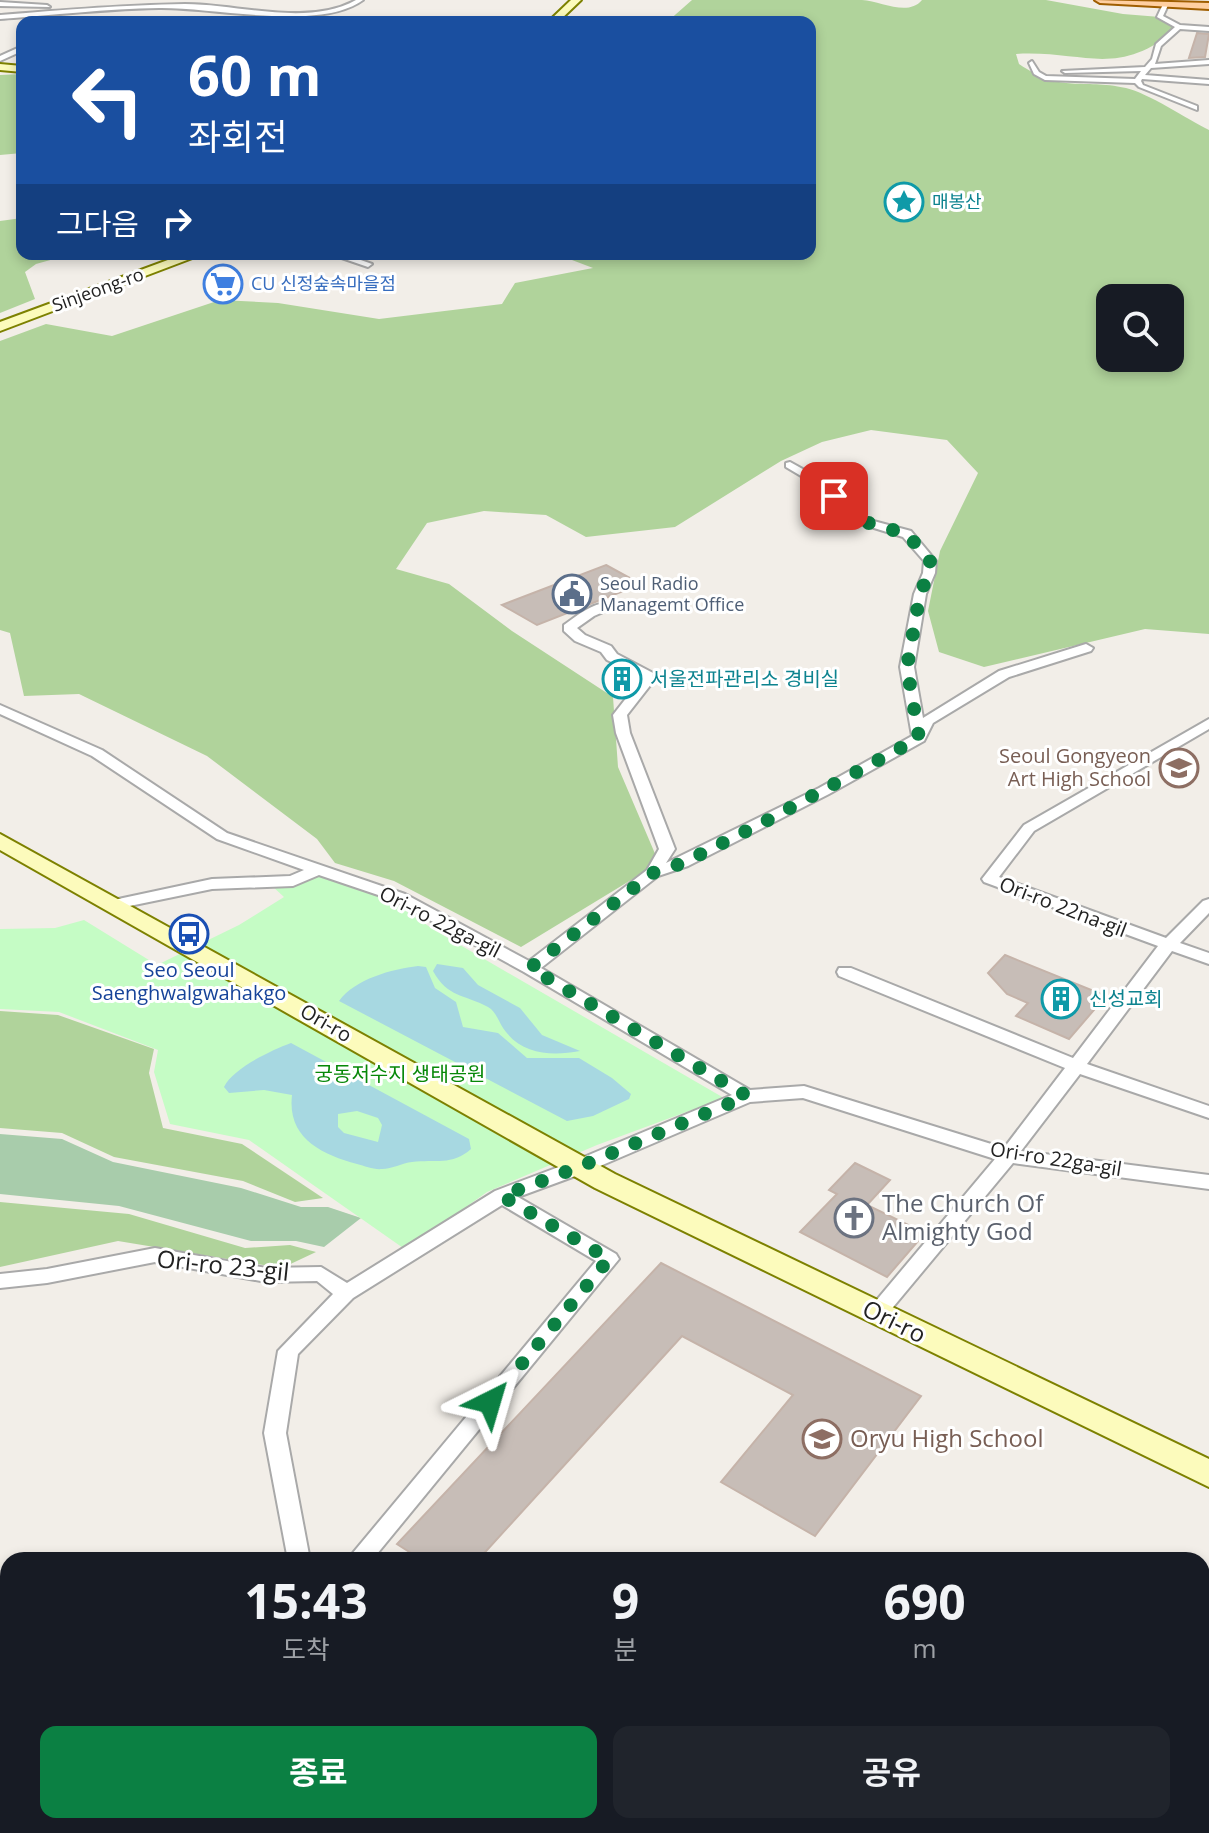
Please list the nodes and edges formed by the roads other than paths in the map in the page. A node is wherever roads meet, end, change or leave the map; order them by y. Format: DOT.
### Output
graph roads {
  1 [pos="123,0"];
  2 [pos="360,0"];
  3 [pos="576,0"];
  4 [pos="1100,0"];
  5 [pos="1122,0"];
  6 [pos="1167,2"];
  7 [pos="0,4"];
  8 [pos="1209,4"];
  9 [pos="105,8"];
  10 [pos="33,16"];
  11 [pos="88,16"];
  12 [pos="559,16"];
  13 [pos="1179,27"];
  14 [pos="1209,29"];
  15 [pos="1208,55"];
  16 [pos="1209,62"];
  17 [pos="1179,64"];
  18 [pos="1148,67"];
  19 [pos="1140,79"];
  20 [pos="1170,79"];
  21 [pos="1209,82"];
  22 [pos="1196,91"];
  23 [pos="1209,104"];
  24 [pos="1194,108"];
  25 [pos="1181,111"];
  26 [pos="180,260"];
  27 [pos="354,260"];
  28 [pos="368,264"];
  29 [pos="0,327"];
  30 [pos="790,465"];
  31 [pos="606,606"];
  32 [pos="1086,648"];
  33 [pos="0,709"];
  34 [pos="1209,723"];
  35 [pos="919,738"];
  36 [pos="0,841"];
  37 [pos="316,870"];
  38 [pos="653,873"];
  39 [pos="115,904"];
  40 [pos="1209,904"];
  41 [pos="1167,946"];
  42 [pos="1209,959"];
  43 [pos="530,968"];
  44 [pos="845,972"];
  45 [pos="1076,1066"];
  46 [pos="747,1096"];
  47 [pos="1209,1112"];
  48 [pos="1008,1156"];
  49 [pos="579,1167"];
  50 [pos="1209,1182"];
  51 [pos="502,1196"];
  52 [pos="0,1281"];
  53 [pos="346,1293"];
  54 [pos="877,1313"];
  55 [pos="1209,1474"];
  56 [pos="297,1552"];
  57 [pos="365,1552"];
  1 -- 9 [label="street"];
  2 -- 9 [label="street"];
  3 -- 12 [label="main road"];
  4 -- 6 [label="main road"];
  5 -- 6 [label="main road"];
  6 -- 8 [label="main road"];
  6 -- 13 [label="street"];
  7 -- 9 [label="street"];
  9 -- 10 [label="street"];
  9 -- 11 [label="street"];
  13 -- 14 [label="street"];
  13 -- 18 [label="street"];
  15 -- 17 [label="street"];
  16 -- 17 [label="street"];
  17 -- 18 [label="street"];
  18 -- 19 [label="street"];
  18 -- 19 [label="street"];
  19 -- 20 [label="street"];
  19 -- 24 [label="street"];
  20 -- 21 [label="street"];
  20 -- 22 [label="street"];
  23 -- 24 [label="street"];
  24 -- 25 [label="street"];
  26 -- 29 [label="main road, Sinjeong-ro"];
  27 -- 28 [label="street"];
  30 -- 35 [label="street"];
  31 -- 38 [label="street"];
  32 -- 35 [label="street"];
  33 -- 37 [label="street, Ori-ro 22ga-gil"];
  34 -- 41 [label="street, Ori-ro 22na-gil"];
  35 -- 38 [label="street"];
  36 -- 39 [label="main road, Ori-ro"];
  37 -- 39 [label="street"];
  37 -- 43 [label="street, Ori-ro 22ga-gil"];
  38 -- 43 [label="street"];
  39 -- 49 [label="main road, Ori-ro"];
  40 -- 41 [label="street"];
  41 -- 42 [label="street, Ori-ro 22na-gil"];
  41 -- 45 [label="street"];
  43 -- 46 [label="street, Ori-ro 22ga-gil"];
  44 -- 45 [label="street"];
  45 -- 47 [label="street"];
  45 -- 48 [label="street"];
  46 -- 48 [label="street, Ori-ro 22ga-gil"];
  46 -- 49 [label="street"];
  48 -- 50 [label="street, Ori-ro 22ga-gil"];
  48 -- 54 [label="street"];
  49 -- 51 [label="street"];
  49 -- 54 [label="main road, Ori-ro"];
  51 -- 53 [label="street"];
  51 -- 57 [label="street"];
  52 -- 53 [label="street, Ori-ro 23-gil"];
  53 -- 56 [label="street"];
  54 -- 55 [label="main road, Ori-ro"];
}
